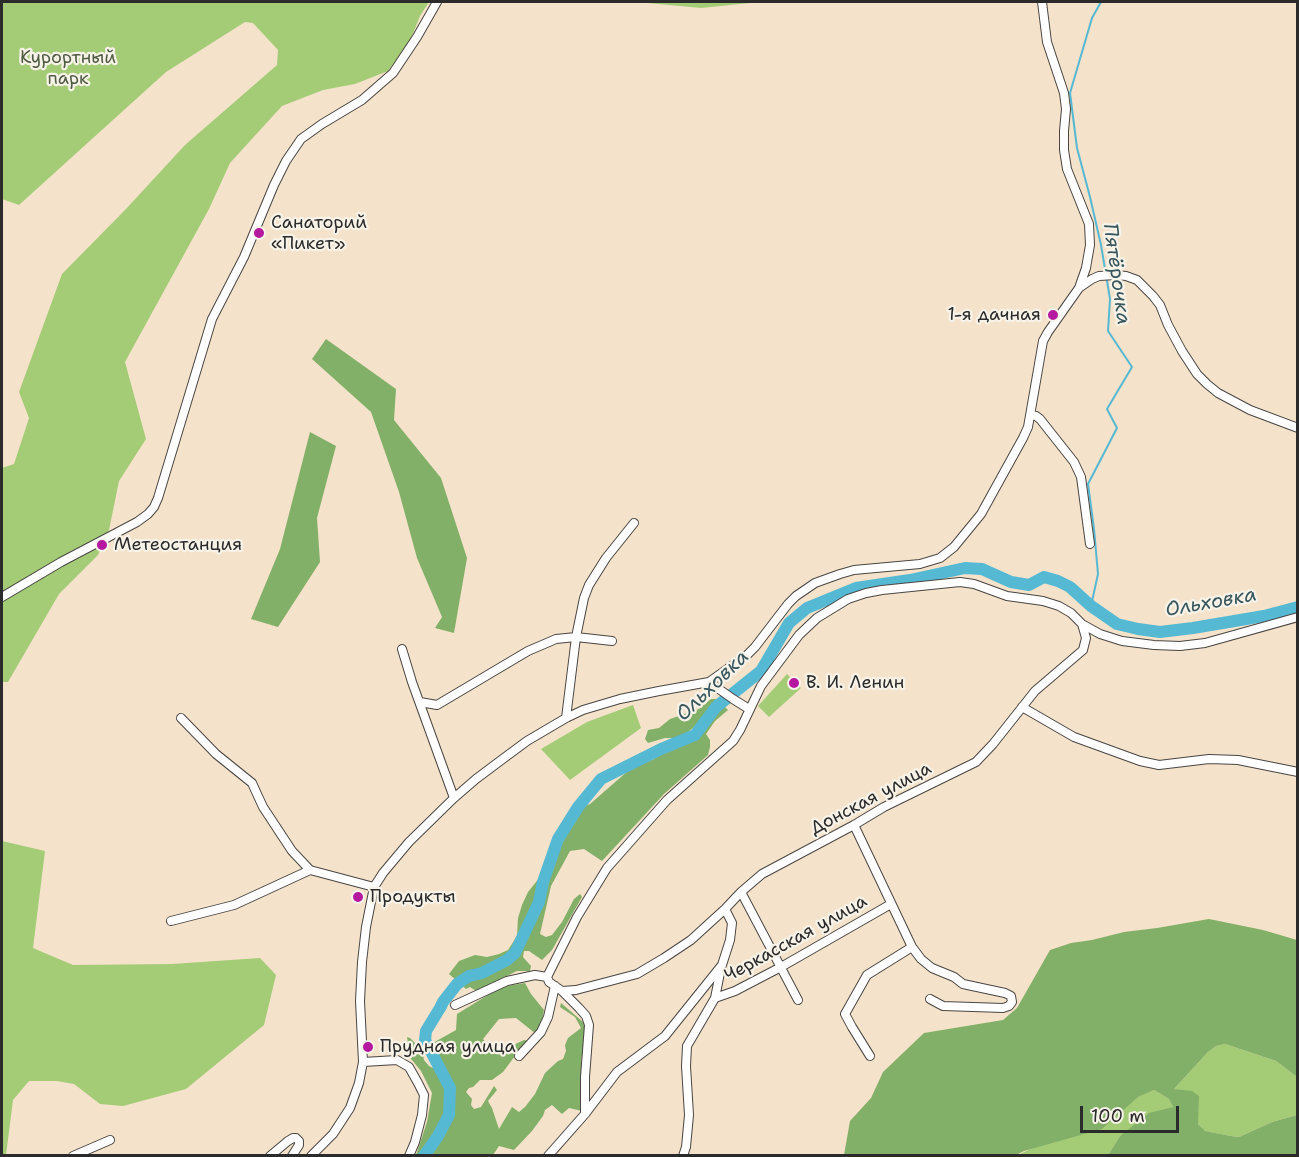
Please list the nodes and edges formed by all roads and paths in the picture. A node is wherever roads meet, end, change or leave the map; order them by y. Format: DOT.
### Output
graph roads {
  1 [pos="437,2"];
  2 [pos="1042,2"];
  3 [pos="1079,288"];
  4 [pos="1031,415"];
  5 [pos="1298,428"];
  6 [pos="634,523"];
  7 [pos="1090,544"];
  8 [pos="2,597"];
  9 [pos="1298,617"];
  10 [pos="1082,624"];
  11 [pos="576,637"];
  12 [pos="612,641"];
  13 [pos="402,649"];
  14 [pos="709,682"];
  15 [pos="420,702"];
  16 [pos="1022,707"];
  17 [pos="749,709"];
  18 [pos="180,718"];
  19 [pos="566,718"];
  20 [pos="1298,772"];
  21 [pos="454,798"];
  22 [pos="855,825"];
  23 [pos="310,870"];
  24 [pos="374,887"];
  25 [pos="741,892"];
  26 [pos="891,904"];
  27 [pos="725,909"];
  28 [pos="171,921"];
  29 [pos="912,946"];
  30 [pos="722,965"];
  31 [pos="781,967"];
  32 [pos="547,977"];
  33 [pos="559,988"];
  34 [pos="715,999"];
  35 [pos="930,999"];
  36 [pos="798,1000"];
  37 [pos="455,1005"];
  38 [pos="519,1056"];
  39 [pos="870,1056"];
  40 [pos="363,1062"];
  41 [pos="585,1114"];
  42 [pos="110,1140"];
  43 [pos="73,1155"];
  44 [pos="270,1155"];
  45 [pos="292,1155"];
  46 [pos="311,1155"];
  47 [pos="408,1155"];
  48 [pos="548,1155"];
  49 [pos="683,1155"];
  1 -- 8 [label="street"];
  2 -- 3 [label="street"];
  3 -- 4 [label="street"];
  3 -- 5 [label="street"];
  4 -- 7 [label="street"];
  4 -- 14 [label="street"];
  6 -- 11 [label="street"];
  9 -- 10 [label="street"];
  10 -- 16 [label="street, Донская улица"];
  10 -- 17 [label="street"];
  11 -- 12 [label="street"];
  11 -- 15 [label="street"];
  11 -- 19 [label="street"];
  13 -- 15 [label="street"];
  14 -- 17 [label="street"];
  14 -- 19 [label="street"];
  15 -- 21 [label="street"];
  16 -- 20 [label="street"];
  16 -- 22 [label="street, Донская улица"];
  17 -- 32 [label="street"];
  18 -- 23 [label="street"];
  19 -- 21 [label="street"];
  21 -- 24 [label="street"];
  22 -- 25 [label="street, Донская улица"];
  22 -- 26 [label="street"];
  23 -- 24 [label="street"];
  23 -- 28 [label="street"];
  24 -- 40 [label="street"];
  25 -- 27 [label="street, Донская улица"];
  25 -- 31 [label="street"];
  26 -- 29 [label="street"];
  26 -- 31 [label="street, Черкасская улица"];
  27 -- 30 [label="street"];
  27 -- 33 [label="street, Донская улица"];
  29 -- 35 [label="street"];
  29 -- 39 [label="street"];
  30 -- 34 [label="street, Черкасская улица"];
  30 -- 41 [label="street"];
  31 -- 34 [label="street, Черкасская улица"];
  31 -- 36 [label="street"];
  32 -- 33 [label="street"];
  32 -- 37 [label="street"];
  33 -- 38 [label="street"];
  33 -- 41 [label="street"];
  34 -- 49 [label="street, Черкасская улица"];
  40 -- 46 [label="street"];
  40 -- 47 [label="street"];
  41 -- 48 [label="street"];
  42 -- 43 [label="street"];
  44 -- 45 [label="street"];
}
